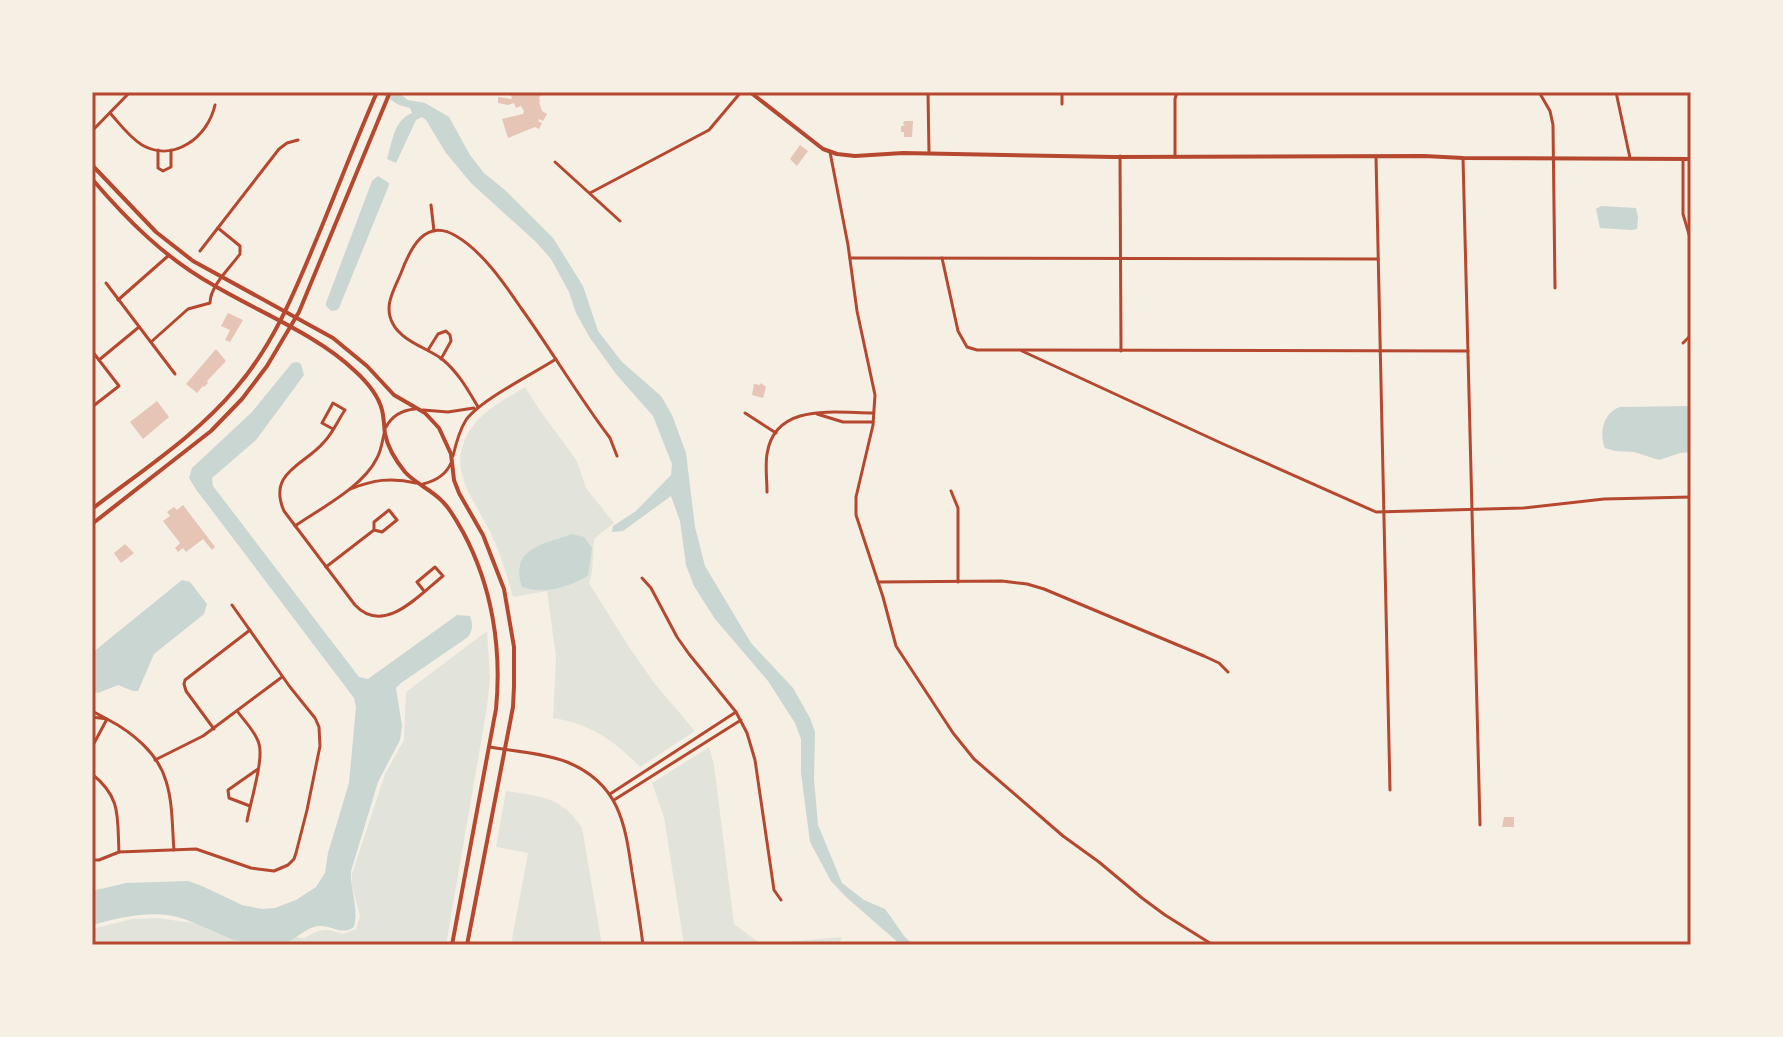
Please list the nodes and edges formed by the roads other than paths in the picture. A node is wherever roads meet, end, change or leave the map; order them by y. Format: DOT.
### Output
graph roads {
  1 [pos="130,92"];
  2 [pos="377,92"];
  3 [pos="390,92"];
  4 [pos="741,92"];
  5 [pos="750,92"];
  6 [pos="928,92"];
  7 [pos="1062,92"];
  8 [pos="1177,92"];
  9 [pos="1539,92"];
  10 [pos="1616,92"];
  11 [pos="1062,104"];
  12 [pos="215,105"];
  13 [pos="110,113"];
  14 [pos="92,131"];
  15 [pos="298,140"];
  16 [pos="158,150"];
  17 [pos="171,150"];
  18 [pos="830,152"];
  19 [pos="929,153"];
  20 [pos="1120,156"];
  21 [pos="1175,157"];
  22 [pos="1376,157"];
  23 [pos="1463,158"];
  24 [pos="1553,158"];
  25 [pos="1630,158"];
  26 [pos="1683,159"];
  27 [pos="1691,159"];
  28 [pos="555,162"];
  29 [pos="92,165"];
  30 [pos="92,179"];
  31 [pos="590,193"];
  32 [pos="431,205"];
  33 [pos="620,221"];
  34 [pos="218,228"];
  35 [pos="434,231"];
  36 [pos="1691,241"];
  37 [pos="200,251"];
  38 [pos="168,256"];
  39 [pos="850,258"];
  40 [pos="942,258"];
  41 [pos="1121,258"];
  42 [pos="1378,259"];
  43 [pos="218,282"];
  44 [pos="106,283"];
  45 [pos="1555,288"];
  46 [pos="118,300"];
  47 [pos="285,312"];
  48 [pos="296,318"];
  49 [pos="280,322"];
  50 [pos="139,327"];
  51 [pos="290,328"];
  52 [pos="1691,335"];
  53 [pos="151,342"];
  54 [pos="1683,343"];
  55 [pos="92,351"];
  56 [pos="428,351"];
  57 [pos="1022,351"];
  58 [pos="1121,351"];
  59 [pos="1380,351"];
  60 [pos="1468,351"];
  61 [pos="441,359"];
  62 [pos="556,359"];
  63 [pos="99,360"];
  64 [pos="175,374"];
  65 [pos="92,407"];
  66 [pos="478,407"];
  67 [pos="416,409"];
  68 [pos="745,413"];
  69 [pos="814,413"];
  70 [pos="874,413"];
  71 [pos="873,422"];
  72 [pos="333,429"];
  73 [pos="385,430"];
  74 [pos="776,433"];
  75 [pos="617,456"];
  76 [pos="452,460"];
  77 [pos="421,484"];
  78 [pos="350,489"];
  79 [pos="951,491"];
  80 [pos="767,492"];
  81 [pos="1691,497"];
  82 [pos="92,509"];
  83 [pos="1472,509"];
  84 [pos="1384,512"];
  85 [pos="92,524"];
  86 [pos="295,526"];
  87 [pos="374,530"];
  88 [pos="326,567"];
  89 [pos="642,578"];
  90 [pos="878,582"];
  91 [pos="958,582"];
  92 [pos="424,591"];
  93 [pos="232,605"];
  94 [pos="250,630"];
  95 [pos="1228,672"];
  96 [pos="283,676"];
  97 [pos="92,711"];
  98 [pos="238,712"];
  99 [pos="736,712"];
  100 [pos="92,717"];
  101 [pos="107,719"];
  102 [pos="741,720"];
  103 [pos="214,729"];
  104 [pos="92,747"];
  105 [pos="489,747"];
  106 [pos="505,750"];
  107 [pos="155,760"];
  108 [pos="258,769"];
  109 [pos="92,774"];
  110 [pos="1390,790"];
  111 [pos="610,794"];
  112 [pos="614,800"];
  113 [pos="250,806"];
  114 [pos="247,821"];
  115 [pos="1480,825"];
  116 [pos="174,850"];
  117 [pos="119,852"];
  118 [pos="92,860"];
  119 [pos="781,900"];
  120 [pos="452,945"];
  121 [pos="467,945"];
  122 [pos="643,945"];
  123 [pos="1213,945"];
  1 -- 13 [label="street"];
  2 -- 47 [label="street"];
  3 -- 48 [label="street"];
  4 -- 31 [label="street"];
  5 -- 18 [label="street"];
  6 -- 19 [label="street"];
  7 -- 11 [label="street"];
  8 -- 21 [label="street"];
  9 -- 24 [label="street"];
  10 -- 25 [label="street"];
  12 -- 17 [label="street"];
  13 -- 14 [label="street"];
  13 -- 16 [label="street"];
  15 -- 34 [label="street"];
  16 -- 17 [label="street"];
  16 -- 17 [label="street"];
  18 -- 19 [label="street"];
  18 -- 39 [label="street"];
  19 -- 20 [label="street"];
  20 -- 21 [label="street"];
  20 -- 41 [label="street"];
  21 -- 22 [label="street"];
  22 -- 23 [label="street"];
  22 -- 42 [label="street"];
  23 -- 24 [label="street"];
  23 -- 60 [label="street"];
  24 -- 25 [label="street"];
  24 -- 45 [label="street"];
  25 -- 26 [label="street"];
  26 -- 27 [label="street"];
  26 -- 36 [label="street"];
  28 -- 31 [label="street"];
  29 -- 43 [label="street"];
  30 -- 38 [label="street"];
  31 -- 33 [label="street"];
  32 -- 35 [label="street"];
  34 -- 37 [label="street"];
  34 -- 43 [label="street"];
  35 -- 56 [label="street"];
  35 -- 62 [label="street"];
  38 -- 43 [label="street"];
  38 -- 46 [label="street"];
  39 -- 40 [label="street"];
  39 -- 70 [label="street"];
  40 -- 41 [label="street"];
  40 -- 57 [label="street"];
  41 -- 42 [label="street"];
  41 -- 58 [label="street"];
  42 -- 59 [label="street"];
  43 -- 47 [label="street"];
  43 -- 49 [label="street"];
  43 -- 53 [label="street"];
  44 -- 46 [label="street"];
  46 -- 50 [label="street"];
  47 -- 48 [label="street"];
  47 -- 49 [label="street"];
  48 -- 51 [label="street"];
  48 -- 67 [label="street"];
  49 -- 51 [label="street"];
  49 -- 82 [label="street"];
  50 -- 53 [label="street"];
  50 -- 63 [label="street"];
  51 -- 73 [label="street"];
  51 -- 85 [label="street"];
  52 -- 54 [label="street"];
  53 -- 64 [label="street"];
  55 -- 63 [label="street"];
  56 -- 61 [label="street"];
  56 -- 61 [label="street"];
  57 -- 58 [label="street"];
  57 -- 84 [label="street"];
  58 -- 59 [label="street"];
  59 -- 60 [label="street"];
  59 -- 84 [label="street"];
  60 -- 83 [label="street"];
  61 -- 66 [label="street"];
  62 -- 66 [label="street"];
  62 -- 75 [label="street"];
  63 -- 65 [label="street"];
  66 -- 67 [label="street"];
  66 -- 76 [label="street"];
  67 -- 73 [label="street"];
  67 -- 76 [label="street"];
  68 -- 74 [label="street"];
  69 -- 70 [label="street"];
  69 -- 71 [label="street"];
  69 -- 74 [label="street"];
  70 -- 71 [label="street"];
  71 -- 90 [label="street"];
  72 -- 72 [label="street"];
  72 -- 86 [label="street"];
  73 -- 77 [label="street"];
  73 -- 78 [label="street"];
  74 -- 80 [label="street"];
  76 -- 77 [label="street"];
  76 -- 106 [label="street"];
  77 -- 78 [label="street"];
  77 -- 105 [label="street"];
  78 -- 86 [label="street"];
  79 -- 91 [label="street"];
  81 -- 83 [label="street"];
  83 -- 84 [label="street"];
  83 -- 115 [label="street"];
  84 -- 110 [label="street"];
  86 -- 88 [label="street"];
  87 -- 87 [label="street"];
  87 -- 88 [label="street"];
  88 -- 92 [label="street"];
  89 -- 99 [label="street"];
  90 -- 91 [label="street"];
  90 -- 123 [label="street"];
  91 -- 95 [label="street"];
  92 -- 92 [label="street"];
  93 -- 94 [label="street"];
  94 -- 96 [label="street"];
  94 -- 103 [label="street"];
  96 -- 98 [label="street"];
  96 -- 116 [label="street"];
  97 -- 101 [label="street"];
  98 -- 103 [label="street"];
  98 -- 108 [label="street"];
  99 -- 102 [label="street"];
  99 -- 111 [label="street"];
  100 -- 101 [label="street"];
  101 -- 104 [label="street"];
  101 -- 107 [label="street"];
  102 -- 112 [label="street"];
  102 -- 119 [label="street"];
  103 -- 107 [label="street"];
  105 -- 106 [label="street"];
  105 -- 120 [label="street"];
  106 -- 111 [label="street"];
  106 -- 121 [label="street"];
  107 -- 116 [label="street"];
  108 -- 113 [label="street"];
  108 -- 113 [label="street"];
  109 -- 117 [label="street"];
  111 -- 112 [label="street"];
  112 -- 122 [label="street"];
  113 -- 114 [label="street"];
  116 -- 117 [label="street"];
  117 -- 118 [label="street"];
}
